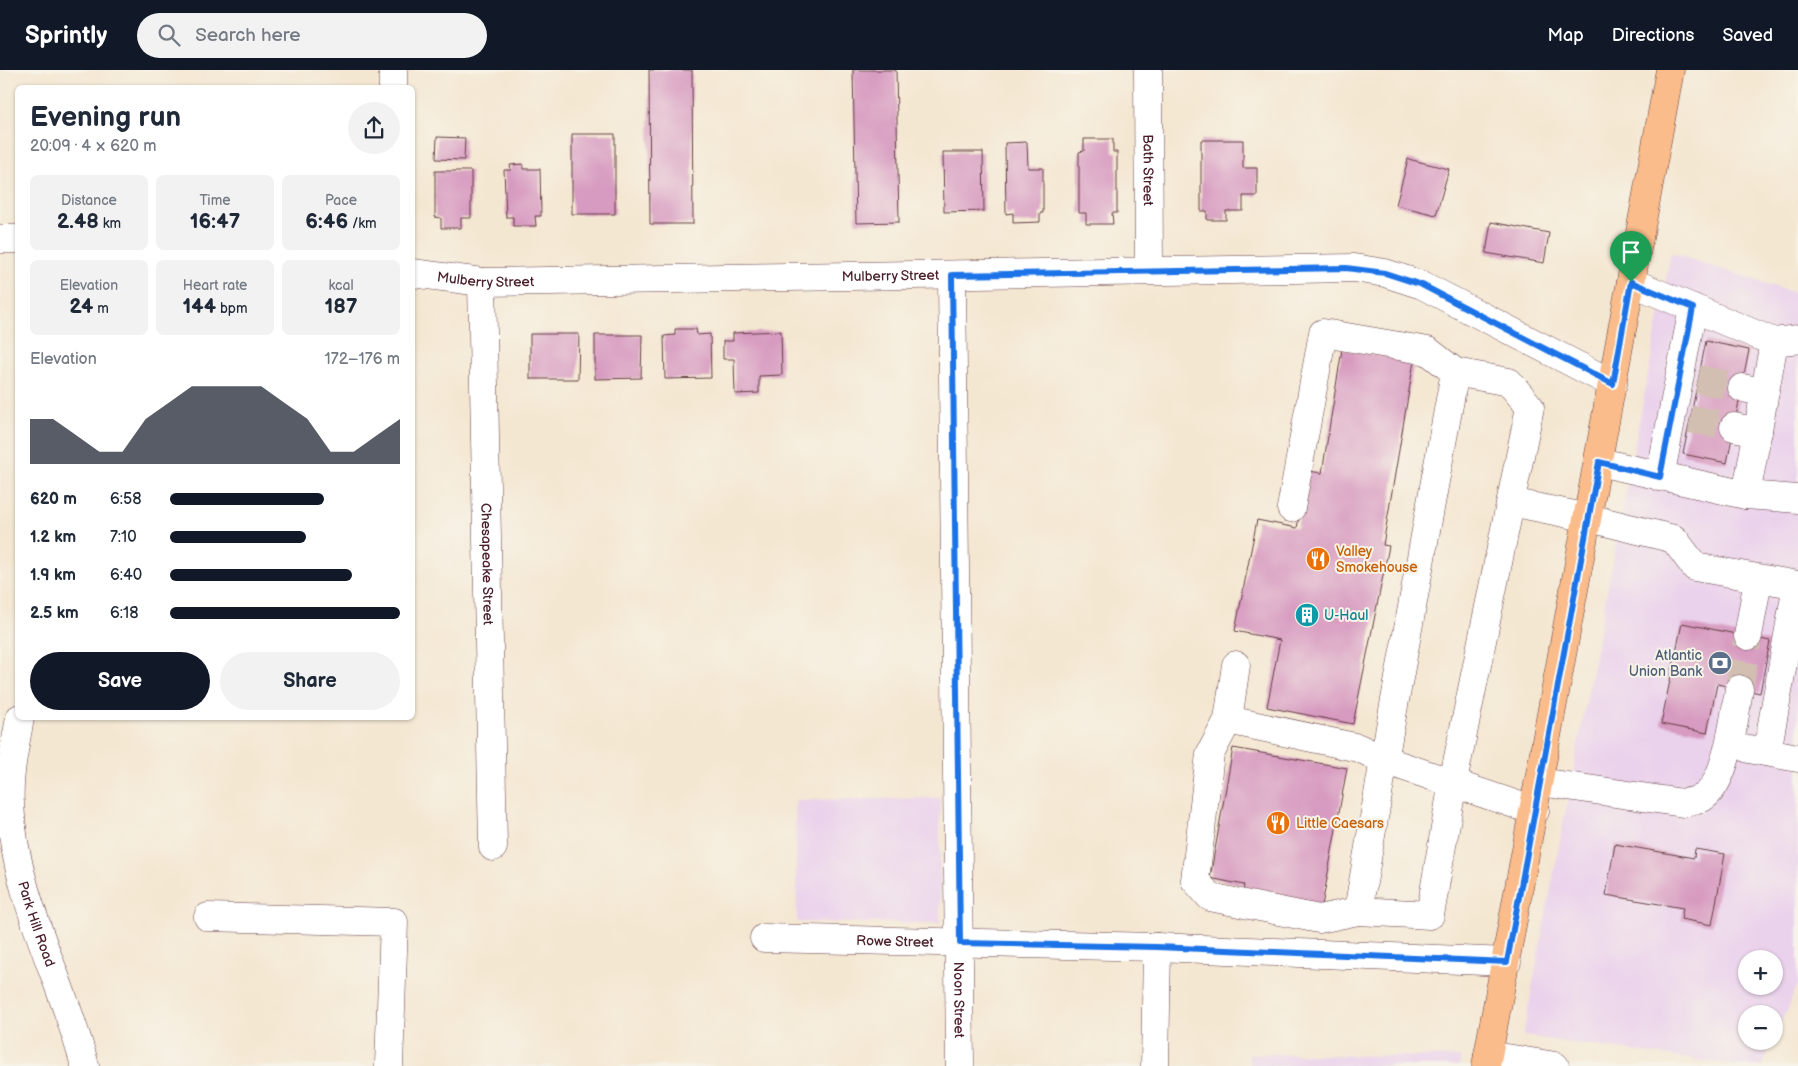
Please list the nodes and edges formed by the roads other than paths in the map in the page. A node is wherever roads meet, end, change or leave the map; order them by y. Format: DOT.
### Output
graph roads {
  1 [pos="393,70"];
  2 [pos="1148,70"];
  3 [pos="1670,70"];
  4 [pos="393,85"];
  5 [pos="0,239"];
  6 [pos="15,239"];
  7 [pos="1149,270"];
  8 [pos="415,273"];
  9 [pos="952,275"];
  10 [pos="482,282"];
  11 [pos="1631,282"];
  12 [pos="1693,308"];
  13 [pos="1786,340"];
  14 [pos="1455,372"];
  15 [pos="1613,384"];
  16 [pos="1599,462"];
  17 [pos="1660,477"];
  18 [pos="1746,495"];
  19 [pos="1798,499"];
  20 [pos="1511,502"];
  21 [pos="1290,508"];
  22 [pos="1588,518"];
  23 [pos="1758,580"];
  24 [pos="1797,585"];
  25 [pos="1748,636"];
  26 [pos="1236,665"];
  27 [pos="1739,689"];
  28 [pos="19,720"];
  29 [pos="1228,720"];
  30 [pos="1730,745"];
  31 [pos="1767,752"];
  32 [pos="1798,758"];
  33 [pos="1384,760"];
  34 [pos="5,775"];
  35 [pos="1453,782"];
  36 [pos="1540,782"];
  37 [pos="1535,810"];
  38 [pos="493,847"];
  39 [pos="1371,912"];
  40 [pos="208,917"];
  41 [pos="764,938"];
  42 [pos="960,943"];
  43 [pos="1157,947"];
  44 [pos="1378,956"];
  45 [pos="1507,962"];
  46 [pos="1487,1060"];
  47 [pos="85,1066"];
  48 [pos="389,1066"];
  49 [pos="960,1066"];
  50 [pos="1155,1066"];
  51 [pos="1555,1066"];
  1 -- 4 [label="street"];
  2 -- 7 [label="street, Bath Street"];
  3 -- 11 [label="main road"];
  5 -- 6 [label="street"];
  7 -- 9 [label="street, Mulberry Street"];
  7 -- 15 [label="street, Mulberry Street"];
  8 -- 10 [label="street, Mulberry Street"];
  9 -- 10 [label="street, Mulberry Street"];
  9 -- 42 [label="street, Noon Street"];
  10 -- 38 [label="street, Chesapeake Street"];
  11 -- 12 [label="street"];
  11 -- 15 [label="main road"];
  12 -- 13 [label="street"];
  12 -- 17 [label="street"];
  13 -- 18 [label="street"];
  14 -- 20 [label="street"];
  14 -- 21 [label="street"];
  14 -- 33 [label="street"];
  15 -- 16 [label="main road"];
  16 -- 17 [label="street"];
  16 -- 22 [label="main road"];
  17 -- 18 [label="street"];
  18 -- 19 [label="street"];
  20 -- 22 [label="street"];
  20 -- 35 [label="street"];
  22 -- 23 [label="street"];
  22 -- 36 [label="main road"];
  23 -- 24 [label="street"];
  23 -- 25 [label="street"];
  24 -- 31 [label="street"];
  26 -- 29 [label="street"];
  27 -- 30 [label="street"];
  28 -- 34 [label="street, Park Hill Road"];
  29 -- 33 [label="street"];
  29 -- 39 [label="street"];
  30 -- 31 [label="street"];
  30 -- 36 [label="street"];
  31 -- 32 [label="street"];
  33 -- 35 [label="street"];
  33 -- 39 [label="street"];
  34 -- 47 [label="street, Park Hill Road"];
  35 -- 37 [label="street"];
  35 -- 39 [label="street"];
  36 -- 37 [label="main road"];
  37 -- 45 [label="main road"];
  39 -- 44 [label="street"];
  40 -- 48 [label="street"];
  41 -- 42 [label="street, Rowe Street"];
  42 -- 43 [label="street, Rowe Street"];
  42 -- 49 [label="street, Noon Street"];
  43 -- 44 [label="street, Rowe Street"];
  43 -- 50 [label="street"];
  44 -- 45 [label="street, Rowe Street"];
  45 -- 46 [label="main road"];
  46 -- 51 [label="street"];
}
